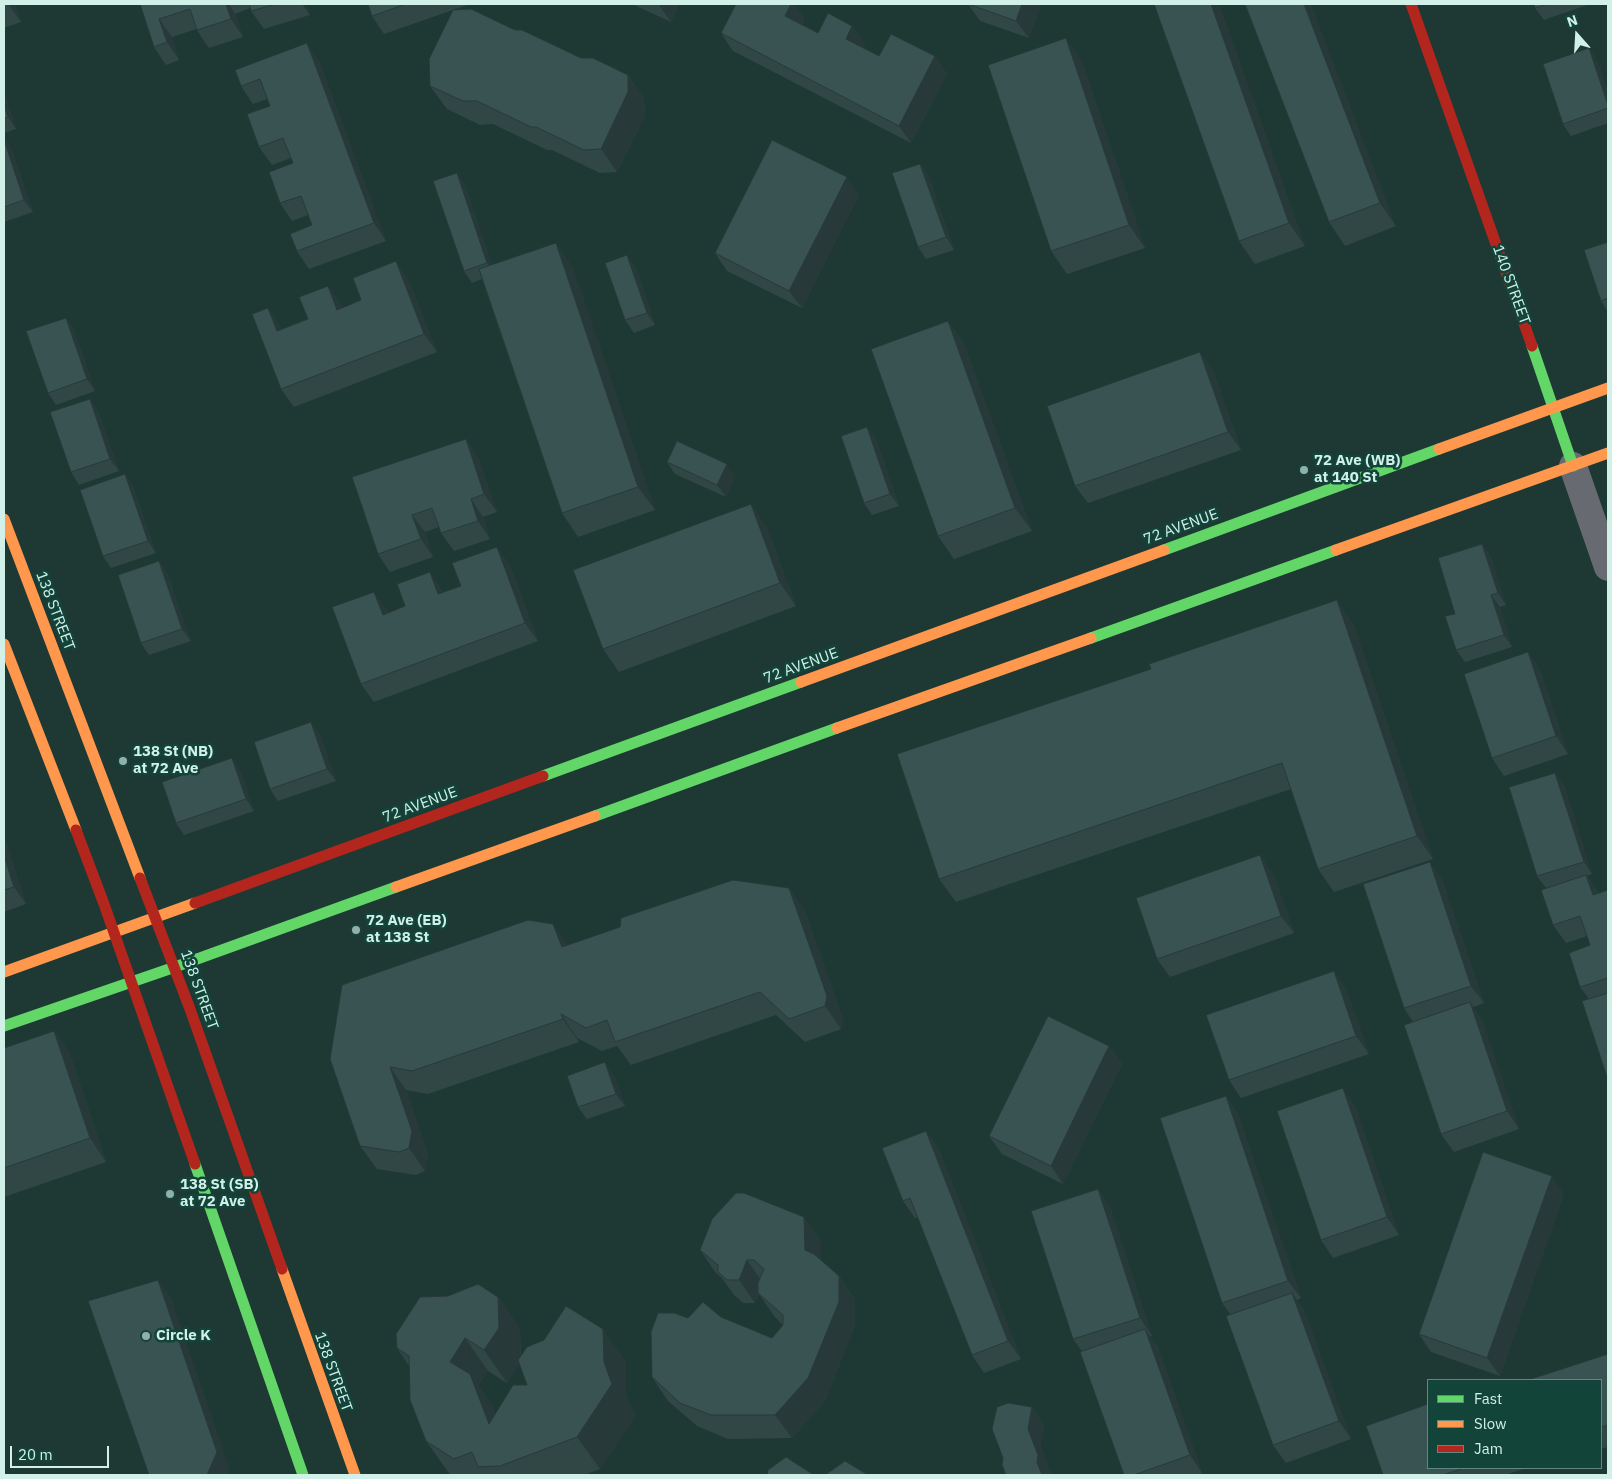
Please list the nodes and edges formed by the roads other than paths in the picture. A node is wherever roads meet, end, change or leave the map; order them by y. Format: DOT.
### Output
graph roads {
  1 [pos="1411,4"];
  2 [pos="1608,388"];
  3 [pos="1554,407"];
  4 [pos="1608,453"];
  5 [pos="1573,466"];
  6 [pos="4,518"];
  7 [pos="1608,567"];
  8 [pos="4,644"];
  9 [pos="156,917"];
  10 [pos="114,933"];
  11 [pos="174,967"];
  12 [pos="4,972"];
  13 [pos="131,982"];
  14 [pos="4,1026"];
  15 [pos="303,1475"];
  16 [pos="354,1475"];
  1 -- 3 [label="main road, 140 STREET"];
  2 -- 3 [label="main road, 72 AVENUE"];
  3 -- 5 [label="main road, 140 STREET"];
  3 -- 9 [label="main road, 72 AVENUE"];
  4 -- 5 [label="main road"];
  5 -- 7 [label="street, 140 STREET"];
  5 -- 11 [label="main road"];
  6 -- 9 [label="main road, 138 STREET"];
  8 -- 10 [label="main road"];
  9 -- 10 [label="main road, 72 AVENUE"];
  9 -- 11 [label="main road, 138 STREET"];
  10 -- 12 [label="main road, 72 AVENUE"];
  10 -- 13 [label="main road"];
  11 -- 13 [label="main road"];
  11 -- 16 [label="main road, 138 STREET"];
  13 -- 14 [label="main road"];
  13 -- 15 [label="main road"];
}
